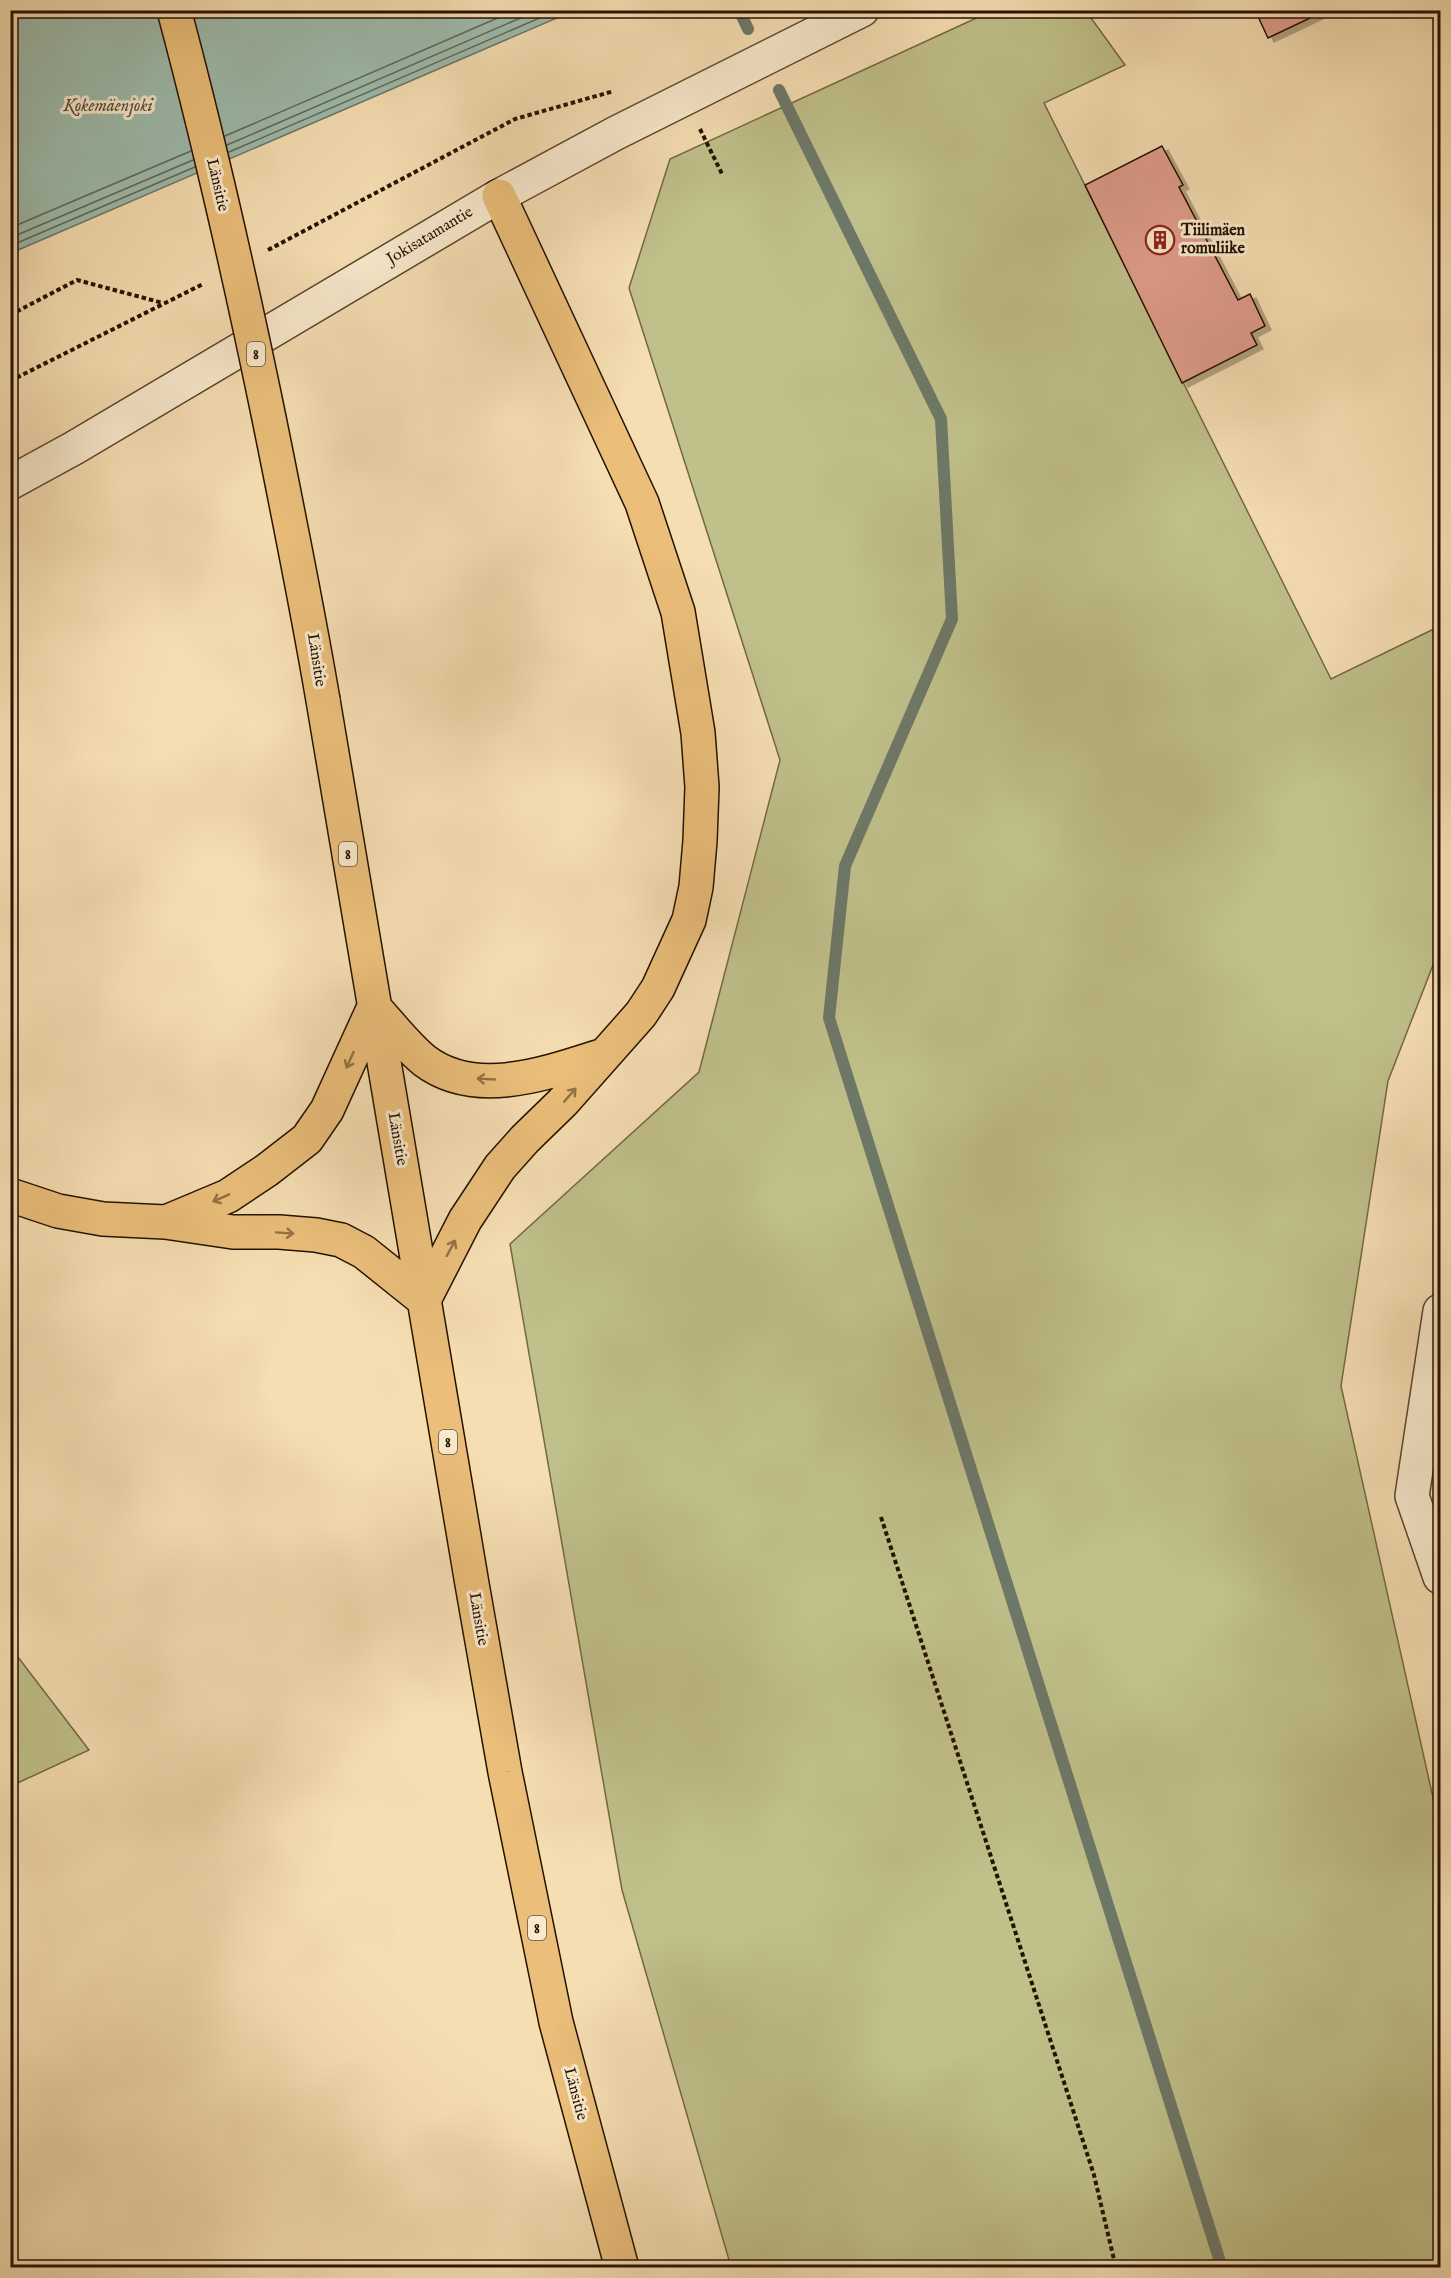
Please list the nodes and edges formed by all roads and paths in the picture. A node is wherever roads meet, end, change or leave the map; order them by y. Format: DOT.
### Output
graph roads {
  1 [pos="174,10"];
  2 [pos="862,10"];
  3 [pos="620,89"];
  4 [pos="685,98"];
  5 [pos="722,174"];
  6 [pos="499,196"];
  7 [pos="266,252"];
  8 [pos="205,282"];
  9 [pos="164,303"];
  10 [pos="10,315"];
  11 [pos="10,381"];
  12 [pos="10,483"];
  13 [pos="374,1007"];
  14 [pos="604,1055"];
  15 [pos="10,1194"];
  16 [pos="165,1222"];
  17 [pos="424,1300"];
  18 [pos="1440,1311"];
  19 [pos="881,1517"];
  20 [pos="1440,1577"];
  21 [pos="622,2268"];
  22 [pos="1116,2268"];
  1 -- 13 [label="highway, Länsitie / 8, bridge"];
  2 -- 4 [label="street, Jokisatamantie"];
  3 -- 7 [label="path"];
  4 -- 5 [label="path"];
  4 -- 6 [label="street, Jokisatamantie"];
  6 -- 12 [label="street, Jokisatamantie"];
  6 -- 14 [label="highway"];
  8 -- 9 [label="path"];
  9 -- 10 [label="path"];
  9 -- 11 [label="path"];
  14 -- 13 [label="highway, one-way"];
  13 -- 16 [label="highway, one-way"];
  13 -- 17 [label="highway, Länsitie / 8"];
  17 -- 14 [label="highway, one-way"];
  15 -- 16 [label="highway"];
  16 -- 17 [label="highway, one-way"];
  17 -- 21 [label="highway, Länsitie / 8"];
  18 -- 20 [label="street"];
  19 -- 22 [label="path"];
}
